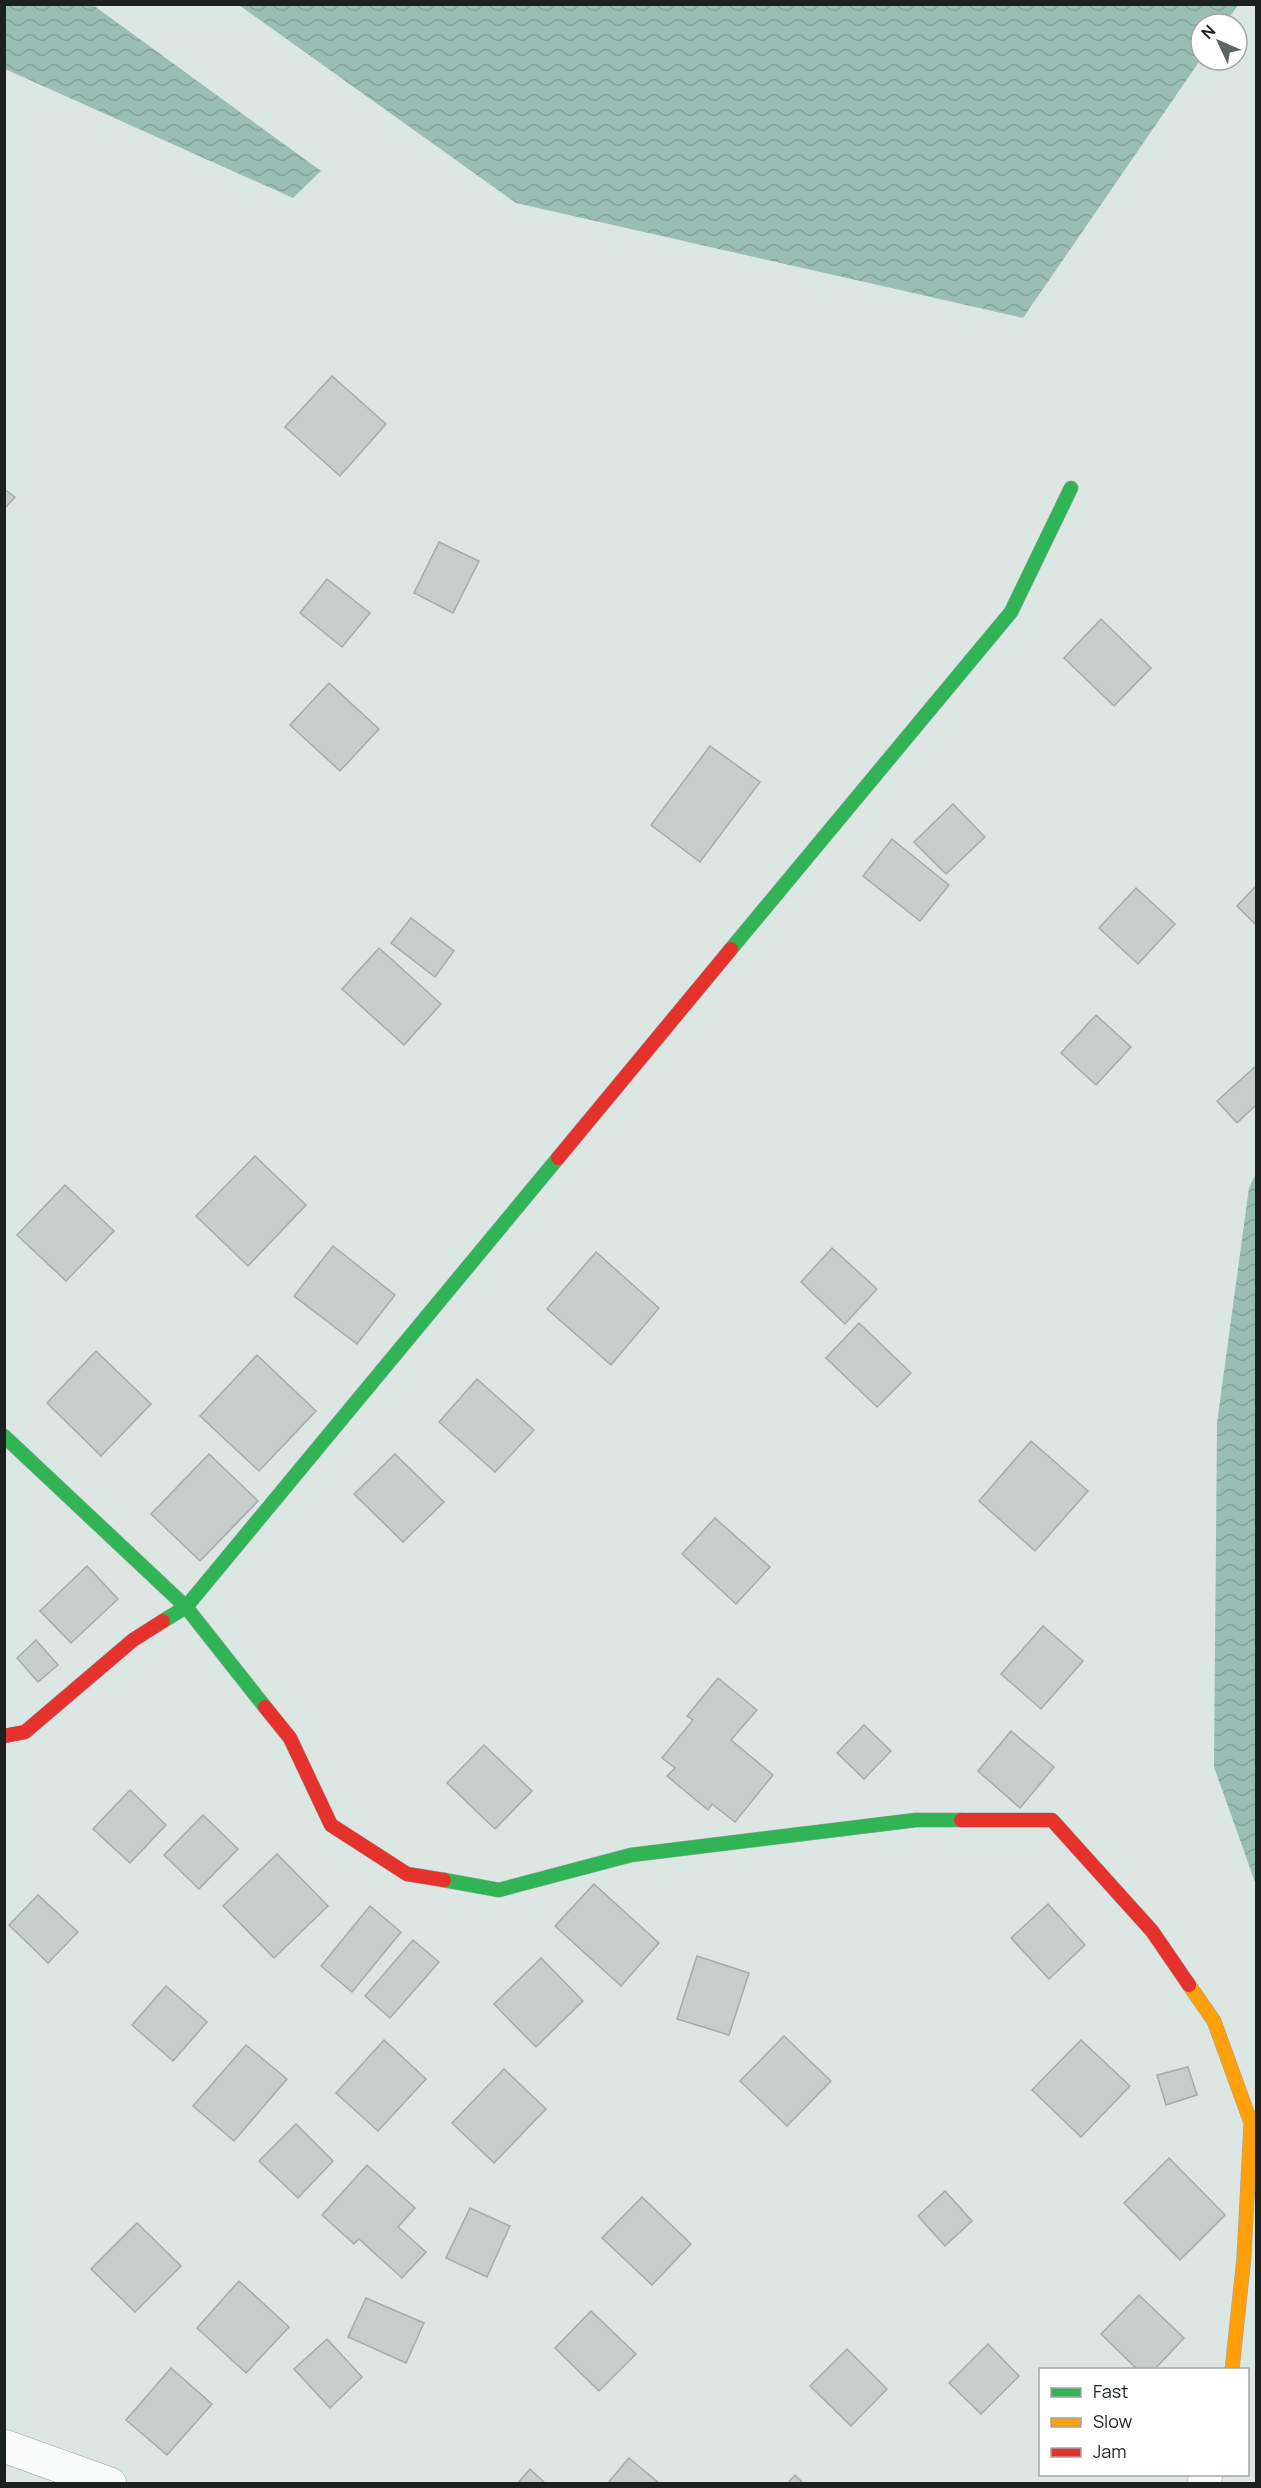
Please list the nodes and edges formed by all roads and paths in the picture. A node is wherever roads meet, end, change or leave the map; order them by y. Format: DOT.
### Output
graph roads {
  1 [pos="1071,488"];
  2 [pos="4,1436"];
  3 [pos="186,1607"];
  4 [pos="4,1736"];
  5 [pos="1232,2368"];
  6 [pos="4,2446"];
  7 [pos="110,2484"];
  1 -- 3 [label="street"];
  2 -- 3 [label="street"];
  3 -- 4 [label="street"];
  3 -- 5 [label="street"];
  6 -- 7 [label="street"];
}
